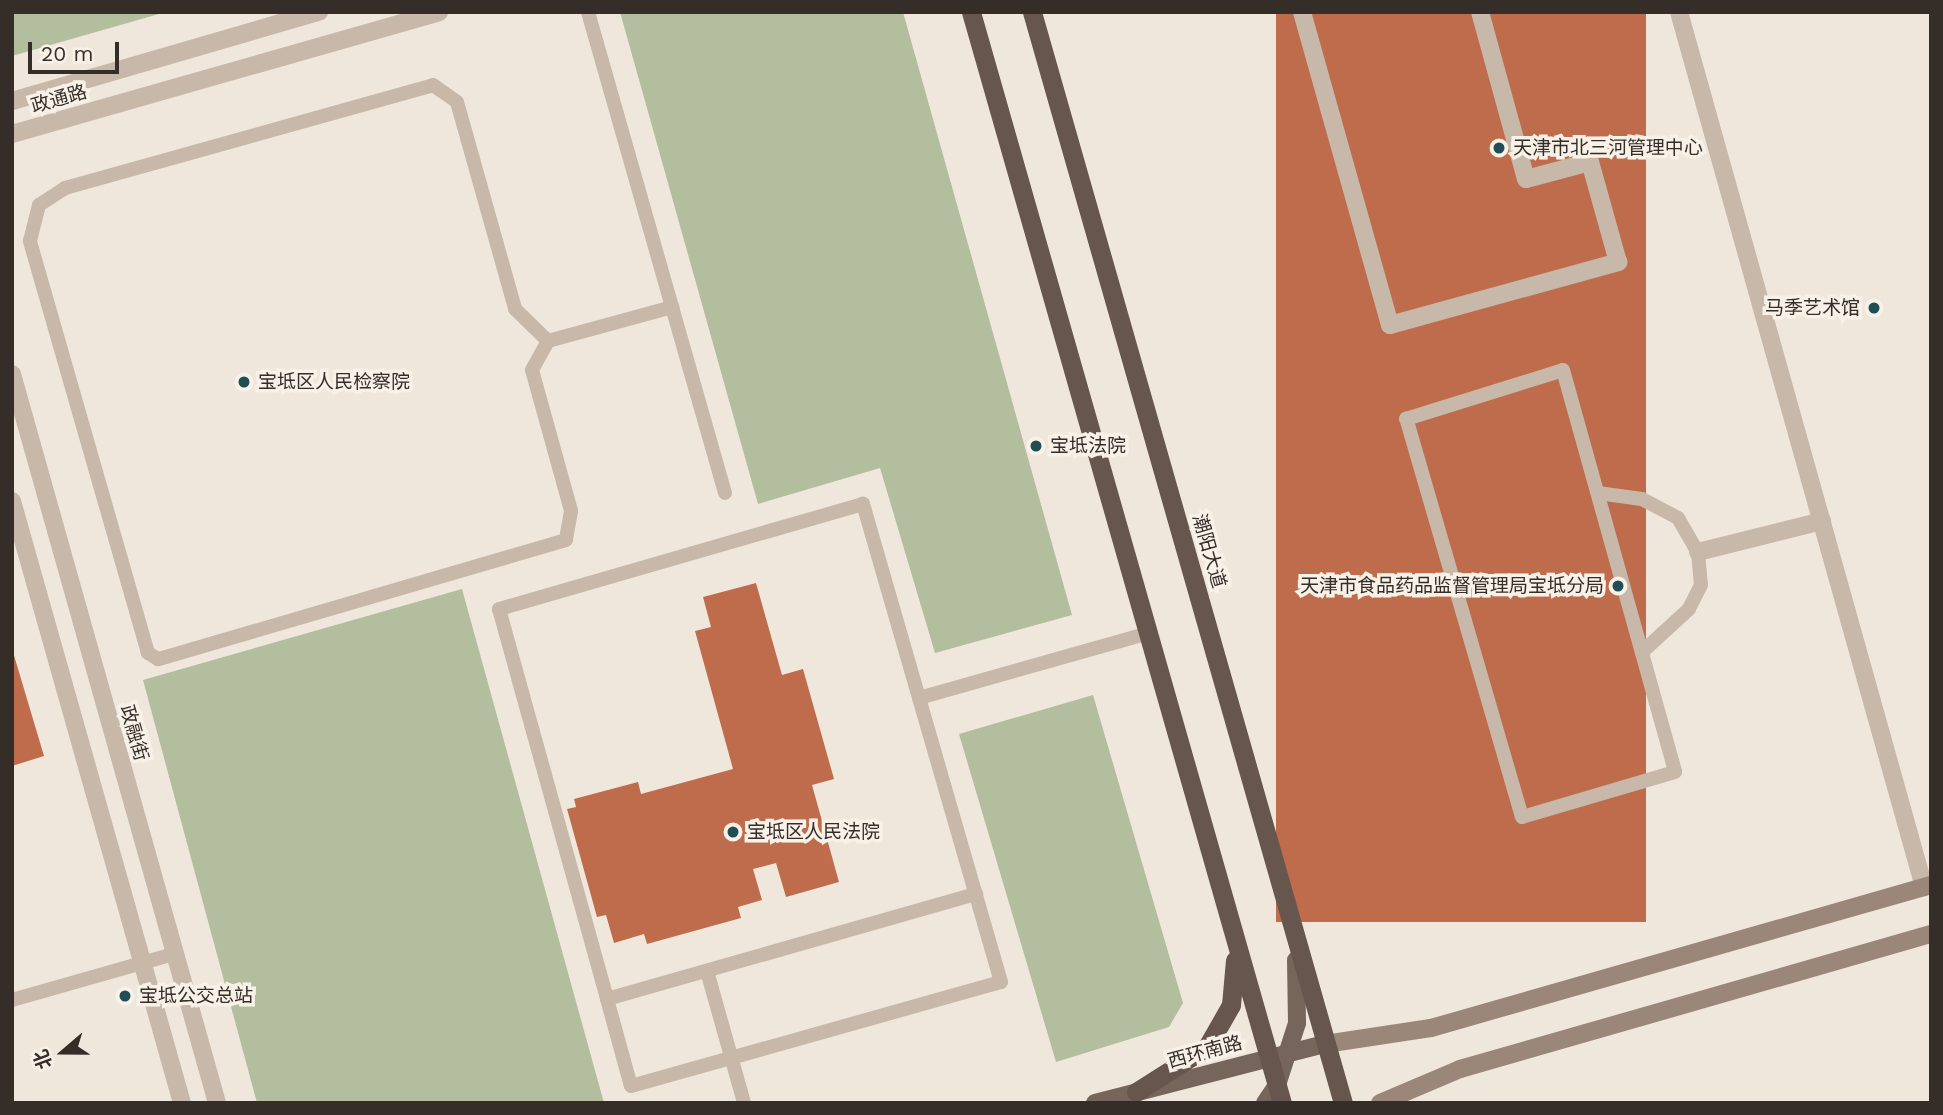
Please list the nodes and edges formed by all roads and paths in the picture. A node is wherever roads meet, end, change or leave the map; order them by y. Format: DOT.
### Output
graph roads {
  1 [pos="319,12"];
  2 [pos="439,12"];
  3 [pos="588,12"];
  4 [pos="971,12"];
  5 [pos="1032,12"];
  6 [pos="1302,12"];
  7 [pos="1480,12"];
  8 [pos="1679,12"];
  9 [pos="12,101"];
  10 [pos="12,134"];
  11 [pos="672,307"];
  12 [pos="548,341"];
  13 [pos="12,374"];
  14 [pos="724,493"];
  15 [pos="1598,493"];
  16 [pos="12,501"];
  17 [pos="1822,521"];
  18 [pos="1698,552"];
  19 [pos="1149,633"];
  20 [pos="1642,652"];
  21 [pos="919,698"];
  22 [pos="1927,886"];
  23 [pos="976,894"];
  24 [pos="1292,926"];
  25 [pos="1931,933"];
  26 [pos="1234,935"];
  27 [pos="174,954"];
  28 [pos="144,962"];
  29 [pos="707,971"];
  30 [pos="607,999"];
  31 [pos="12,1000"];
  32 [pos="1325,1044"];
  33 [pos="1290,1052"];
  34 [pos="1269,1057"];
  35 [pos="731,1058"];
  36 [pos="1136,1092"];
  37 [pos="1280,1094"];
  38 [pos="182,1103"];
  39 [pos="217,1103"];
  40 [pos="744,1103"];
  41 [pos="1095,1103"];
  42 [pos="1265,1103"];
  43 [pos="1343,1103"];
  44 [pos="1380,1103"];
  1 -- 9 [label="street, 政通路"];
  2 -- 10 [label="street, 政通路"];
  3 -- 11 [label="lane"];
  4 -- 19 [label="highway"];
  5 -- 24 [label="highway, 潮阳大道"];
  6 -- 7 [label="street"];
  8 -- 17 [label="street"];
  11 -- 12 [label="lane"];
  11 -- 14 [label="lane"];
  12 -- 12 [label="lane"];
  13 -- 27 [label="street, 政融街"];
  15 -- 18 [label="lane"];
  15 -- 20 [label="lane"];
  15 -- 20 [label="lane"];
  16 -- 28 [label="street"];
  17 -- 18 [label="street"];
  17 -- 22 [label="street"];
  18 -- 20 [label="lane"];
  19 -- 21 [label="lane"];
  19 -- 26 [label="highway"];
  21 -- 23 [label="lane"];
  21 -- 30 [label="lane"];
  22 -- 32 [label="main road"];
  23 -- 29 [label="lane"];
  23 -- 35 [label="lane"];
  24 -- 32 [label="highway, 潮阳大道"];
  24 -- 33 [label="main road"];
  25 -- 44 [label="main road"];
  26 -- 34 [label="highway"];
  26 -- 36 [label="highway"];
  27 -- 28 [label="lane"];
  27 -- 39 [label="street, 政融街"];
  28 -- 31 [label="lane"];
  28 -- 38 [label="street"];
  29 -- 30 [label="lane"];
  29 -- 35 [label="lane"];
  30 -- 35 [label="lane"];
  32 -- 33 [label="main road, 西环南路"];
  32 -- 43 [label="highway, 潮阳大道"];
  33 -- 34 [label="main road, 西环南路"];
  33 -- 37 [label="main road"];
  34 -- 36 [label="main road, 西环南路"];
  34 -- 37 [label="highway"];
  35 -- 40 [label="lane"];
  36 -- 41 [label="main road, 西环南路"];
  37 -- 42 [label="main road"];
}
